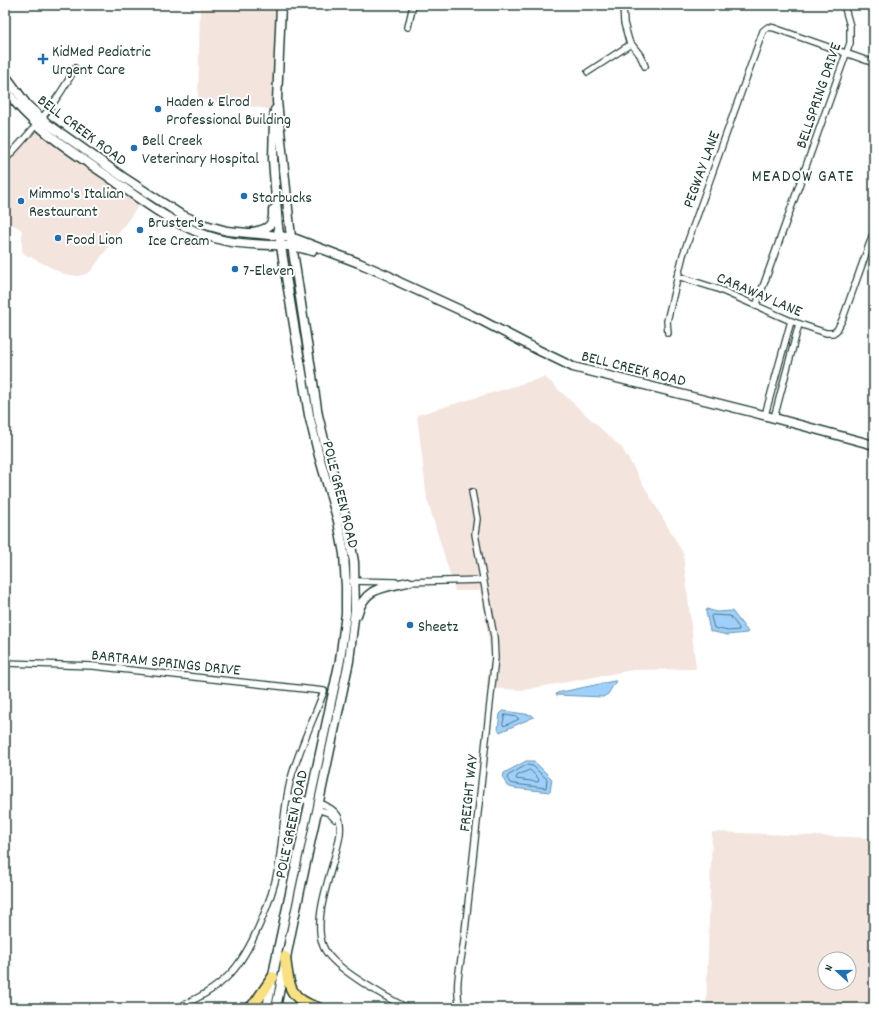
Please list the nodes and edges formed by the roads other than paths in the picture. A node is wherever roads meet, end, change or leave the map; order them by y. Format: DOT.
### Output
graph roads {
  1 [pos="281,5"];
  2 [pos="413,5"];
  3 [pos="623,5"];
  4 [pos="844,5"];
  5 [pos="408,27"];
  6 [pos="630,44"];
  7 [pos="846,54"];
  8 [pos="874,63"];
  9 [pos="645,66"];
  10 [pos="75,68"];
  11 [pos="588,72"];
  12 [pos="5,75"];
  13 [pos="5,89"];
  14 [pos="277,102"];
  15 [pos="40,122"];
  16 [pos="273,159"];
  17 [pos="5,160"];
  18 [pos="874,231"];
  19 [pos="241,234"];
  20 [pos="280,236"];
  21 [pos="292,242"];
  22 [pos="281,246"];
  23 [pos="677,276"];
  24 [pos="756,306"];
  25 [pos="790,321"];
  26 [pos="799,324"];
  27 [pos="668,333"];
  28 [pos="766,415"];
  29 [pos="774,418"];
  30 [pos="874,444"];
  31 [pos="472,492"];
  32 [pos="483,580"];
  33 [pos="346,581"];
  34 [pos="355,581"];
  35 [pos="408,582"];
  36 [pos="354,628"];
  37 [pos="5,663"];
  38 [pos="327,761"];
  39 [pos="287,797"];
  40 [pos="310,801"];
  41 [pos="317,808"];
  42 [pos="286,957"];
  43 [pos="273,978"];
  44 [pos="177,1008"];
  45 [pos="250,1008"];
  46 [pos="267,1008"];
  47 [pos="276,1008"];
  48 [pos="318,1008"];
  49 [pos="407,1008"];
  50 [pos="460,1008"];
  1 -- 14 [label="main road, POLE GREEN ROAD"];
  2 -- 5 [label="street"];
  3 -- 6 [label="street"];
  4 -- 7 [label="street, BELLSPRING DRIVE"];
  6 -- 9 [label="street"];
  6 -- 11 [label="street"];
  7 -- 8 [label="street"];
  7 -- 23 [label="street, PEGWAY LANE"];
  7 -- 24 [label="street, BELLSPRING DRIVE"];
  10 -- 15 [label="street"];
  12 -- 15 [label="main road, BELL CREEK ROAD"];
  13 -- 15 [label="main road, BELL CREEK ROAD"];
  14 -- 16 [label="main road, POLE GREEN ROAD"];
  14 -- 21 [label="main road, POLE GREEN ROAD"];
  15 -- 17 [label="street"];
  15 -- 19 [label="main road, BELL CREEK ROAD"];
  15 -- 22 [label="main road, BELL CREEK ROAD"];
  16 -- 19 [label="main road"];
  16 -- 20 [label="main road, POLE GREEN ROAD"];
  18 -- 26 [label="street, CARAWAY LANE"];
  19 -- 20 [label="main road, BELL CREEK ROAD"];
  20 -- 21 [label="main road, BELL CREEK ROAD"];
  20 -- 22 [label="main road, POLE GREEN ROAD"];
  21 -- 22 [label="main road, BELL CREEK ROAD"];
  21 -- 28 [label="main road, BELL CREEK ROAD"];
  21 -- 34 [label="main road, POLE GREEN ROAD"];
  22 -- 33 [label="main road, POLE GREEN ROAD"];
  23 -- 24 [label="street, CARAWAY LANE"];
  23 -- 27 [label="street, PEGWAY LANE"];
  24 -- 25 [label="street, CARAWAY LANE"];
  25 -- 26 [label="street, CARAWAY LANE"];
  25 -- 28 [label="street"];
  26 -- 29 [label="street"];
  28 -- 29 [label="main road, BELL CREEK ROAD"];
  29 -- 30 [label="main road, BELL CREEK ROAD"];
  31 -- 32 [label="street, FREIGHT WAY"];
  32 -- 35 [label="street"];
  32 -- 50 [label="street, FREIGHT WAY"];
  33 -- 34 [label="street"];
  33 -- 40 [label="main road, POLE GREEN ROAD"];
  34 -- 35 [label="street"];
  34 -- 36 [label="main road, POLE GREEN ROAD"];
  35 -- 36 [label="main road"];
  36 -- 38 [label="main road, POLE GREEN ROAD"];
  37 -- 39 [label="street, BARTRAM SPRINGS DRIVE"];
  38 -- 40 [label="main road"];
  38 -- 41 [label="main road, POLE GREEN ROAD"];
  39 -- 40 [label="street"];
  39 -- 44 [label="street"];
  40 -- 41 [label="main road"];
  40 -- 43 [label="main road, POLE GREEN ROAD"];
  41 -- 42 [label="main road, POLE GREEN ROAD"];
  41 -- 49 [label="street"];
  42 -- 47 [label="main road, POLE GREEN ROAD"];
  42 -- 48 [label="highway"];
  43 -- 45 [label="highway"];
  43 -- 46 [label="main road, POLE GREEN ROAD"];
}
